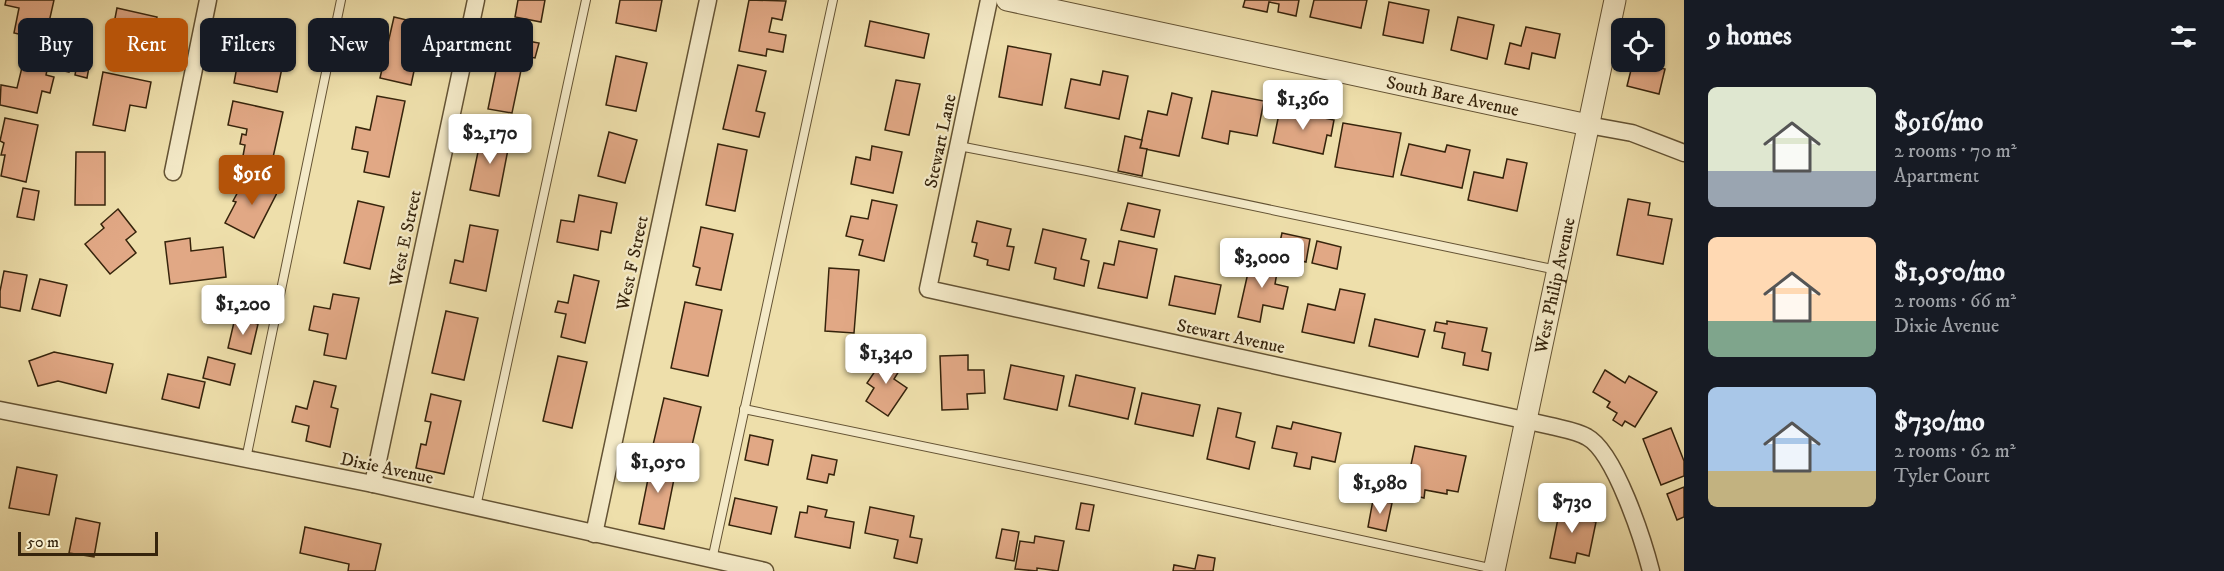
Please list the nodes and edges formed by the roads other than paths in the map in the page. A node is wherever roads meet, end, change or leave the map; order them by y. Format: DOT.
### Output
graph roads {
  1 [pos="208,0"];
  2 [pos="341,0"];
  3 [pos="476,0"];
  4 [pos="586,0"];
  5 [pos="708,0"];
  6 [pos="833,0"];
  7 [pos="989,0"];
  8 [pos="1007,0"];
  9 [pos="1615,0"];
  10 [pos="1588,125"];
  11 [pos="959,146"];
  12 [pos="1684,153"];
  13 [pos="173,172"];
  14 [pos="1557,270"];
  15 [pos="928,290"];
  16 [pos="744,409"];
  17 [pos="0,410"];
  18 [pos="1525,420"];
  19 [pos="246,460"];
  20 [pos="373,484"];
  21 [pos="476,507"];
  22 [pos="594,534"];
  23 [pos="712,560"];
  24 [pos="1494,570"];
  25 [pos="765,571"];
  26 [pos="1651,571"];
  1 -- 13 [label="street"];
  2 -- 19 [label="lane"];
  3 -- 20 [label="street, West E Street"];
  4 -- 21 [label="lane"];
  5 -- 22 [label="street, West F Street"];
  6 -- 16 [label="lane"];
  7 -- 11 [label="street, Stewart Lane"];
  8 -- 10 [label="street, South Bare Avenue"];
  9 -- 10 [label="street, West Philip Avenue"];
  10 -- 12 [label="street, South Bare Avenue"];
  10 -- 14 [label="street, West Philip Avenue"];
  11 -- 14 [label="lane"];
  11 -- 15 [label="street, Stewart Lane"];
  14 -- 18 [label="street, West Philip Avenue"];
  15 -- 18 [label="street, Stewart Avenue"];
  16 -- 23 [label="lane"];
  16 -- 24 [label="lane"];
  17 -- 19 [label="street, Dixie Avenue"];
  18 -- 24 [label="street, West Philip Avenue"];
  18 -- 26 [label="street, Stewart Avenue"];
  19 -- 20 [label="street, Dixie Avenue"];
  20 -- 21 [label="street, Dixie Avenue"];
  21 -- 22 [label="street, Dixie Avenue"];
  22 -- 23 [label="street, Dixie Avenue"];
  23 -- 25 [label="street, Dixie Avenue"];
}
